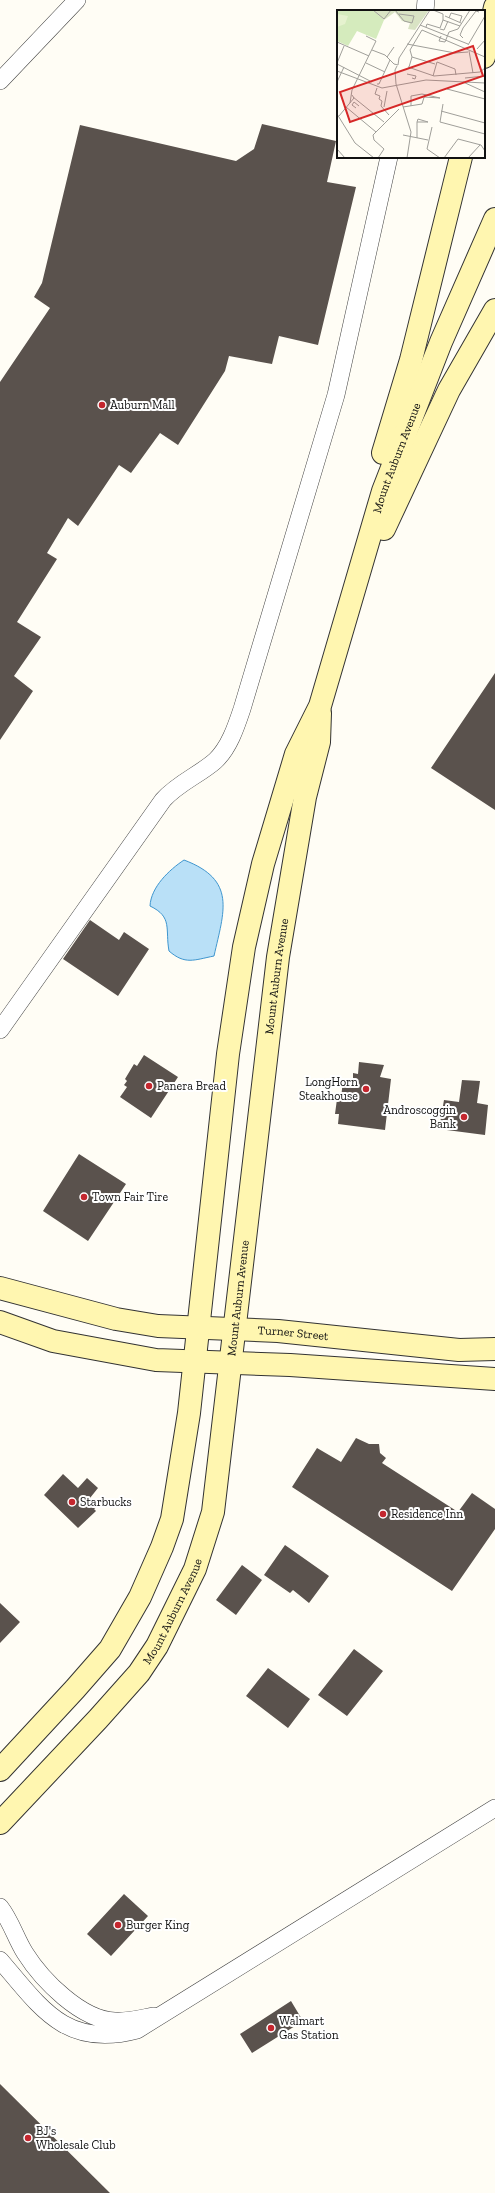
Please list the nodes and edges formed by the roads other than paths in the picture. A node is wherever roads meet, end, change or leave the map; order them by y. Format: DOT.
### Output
graph roads {
  1 [pos="77,0"];
  2 [pos="426,0"];
  3 [pos="495,7"];
  4 [pos="425,10"];
  5 [pos="485,52"];
  6 [pos="0,81"];
  7 [pos="390,158"];
  8 [pos="461,158"];
  9 [pos="495,219"];
  10 [pos="495,310"];
  11 [pos="344,618"];
  12 [pos="320,706"];
  13 [pos="0,1030"];
  14 [pos="0,1279"];
  15 [pos="0,1288"];
  16 [pos="74,1309"];
  17 [pos="0,1322"];
  18 [pos="198,1327"];
  19 [pos="236,1329"];
  20 [pos="495,1349"];
  21 [pos="194,1361"];
  22 [pos="232,1362"];
  23 [pos="495,1379"];
  24 [pos="0,1770"];
  25 [pos="495,1808"];
  26 [pos="0,1823"];
  27 [pos="0,1907"];
  28 [pos="0,1960"];
  29 [pos="158,2016"];
  1 -- 6 [label="street"];
  2 -- 4 [label="street"];
  3 -- 5 [label="main road"];
  7 -- 13 [label="street"];
  8 -- 11 [label="main road"];
  9 -- 11 [label="main road, Mount Auburn Avenue"];
  10 -- 11 [label="main road"];
  11 -- 12 [label="main road, Mount Auburn Avenue"];
  12 -- 18 [label="main road, Mount Auburn Avenue"];
  12 -- 19 [label="main road, Mount Auburn Avenue"];
  14 -- 16 [label="main road"];
  15 -- 16 [label="main road, Turner Street"];
  16 -- 18 [label="main road, Turner Street"];
  17 -- 21 [label="main road"];
  18 -- 19 [label="main road, Turner Street"];
  18 -- 21 [label="main road, Mount Auburn Avenue"];
  19 -- 20 [label="main road, Turner Street"];
  19 -- 22 [label="main road, Mount Auburn Avenue"];
  21 -- 22 [label="main road"];
  21 -- 24 [label="main road, Mount Auburn Avenue"];
  22 -- 23 [label="main road"];
  22 -- 26 [label="main road, Mount Auburn Avenue"];
  25 -- 29 [label="street"];
  27 -- 29 [label="street"];
  28 -- 29 [label="street"];
}
